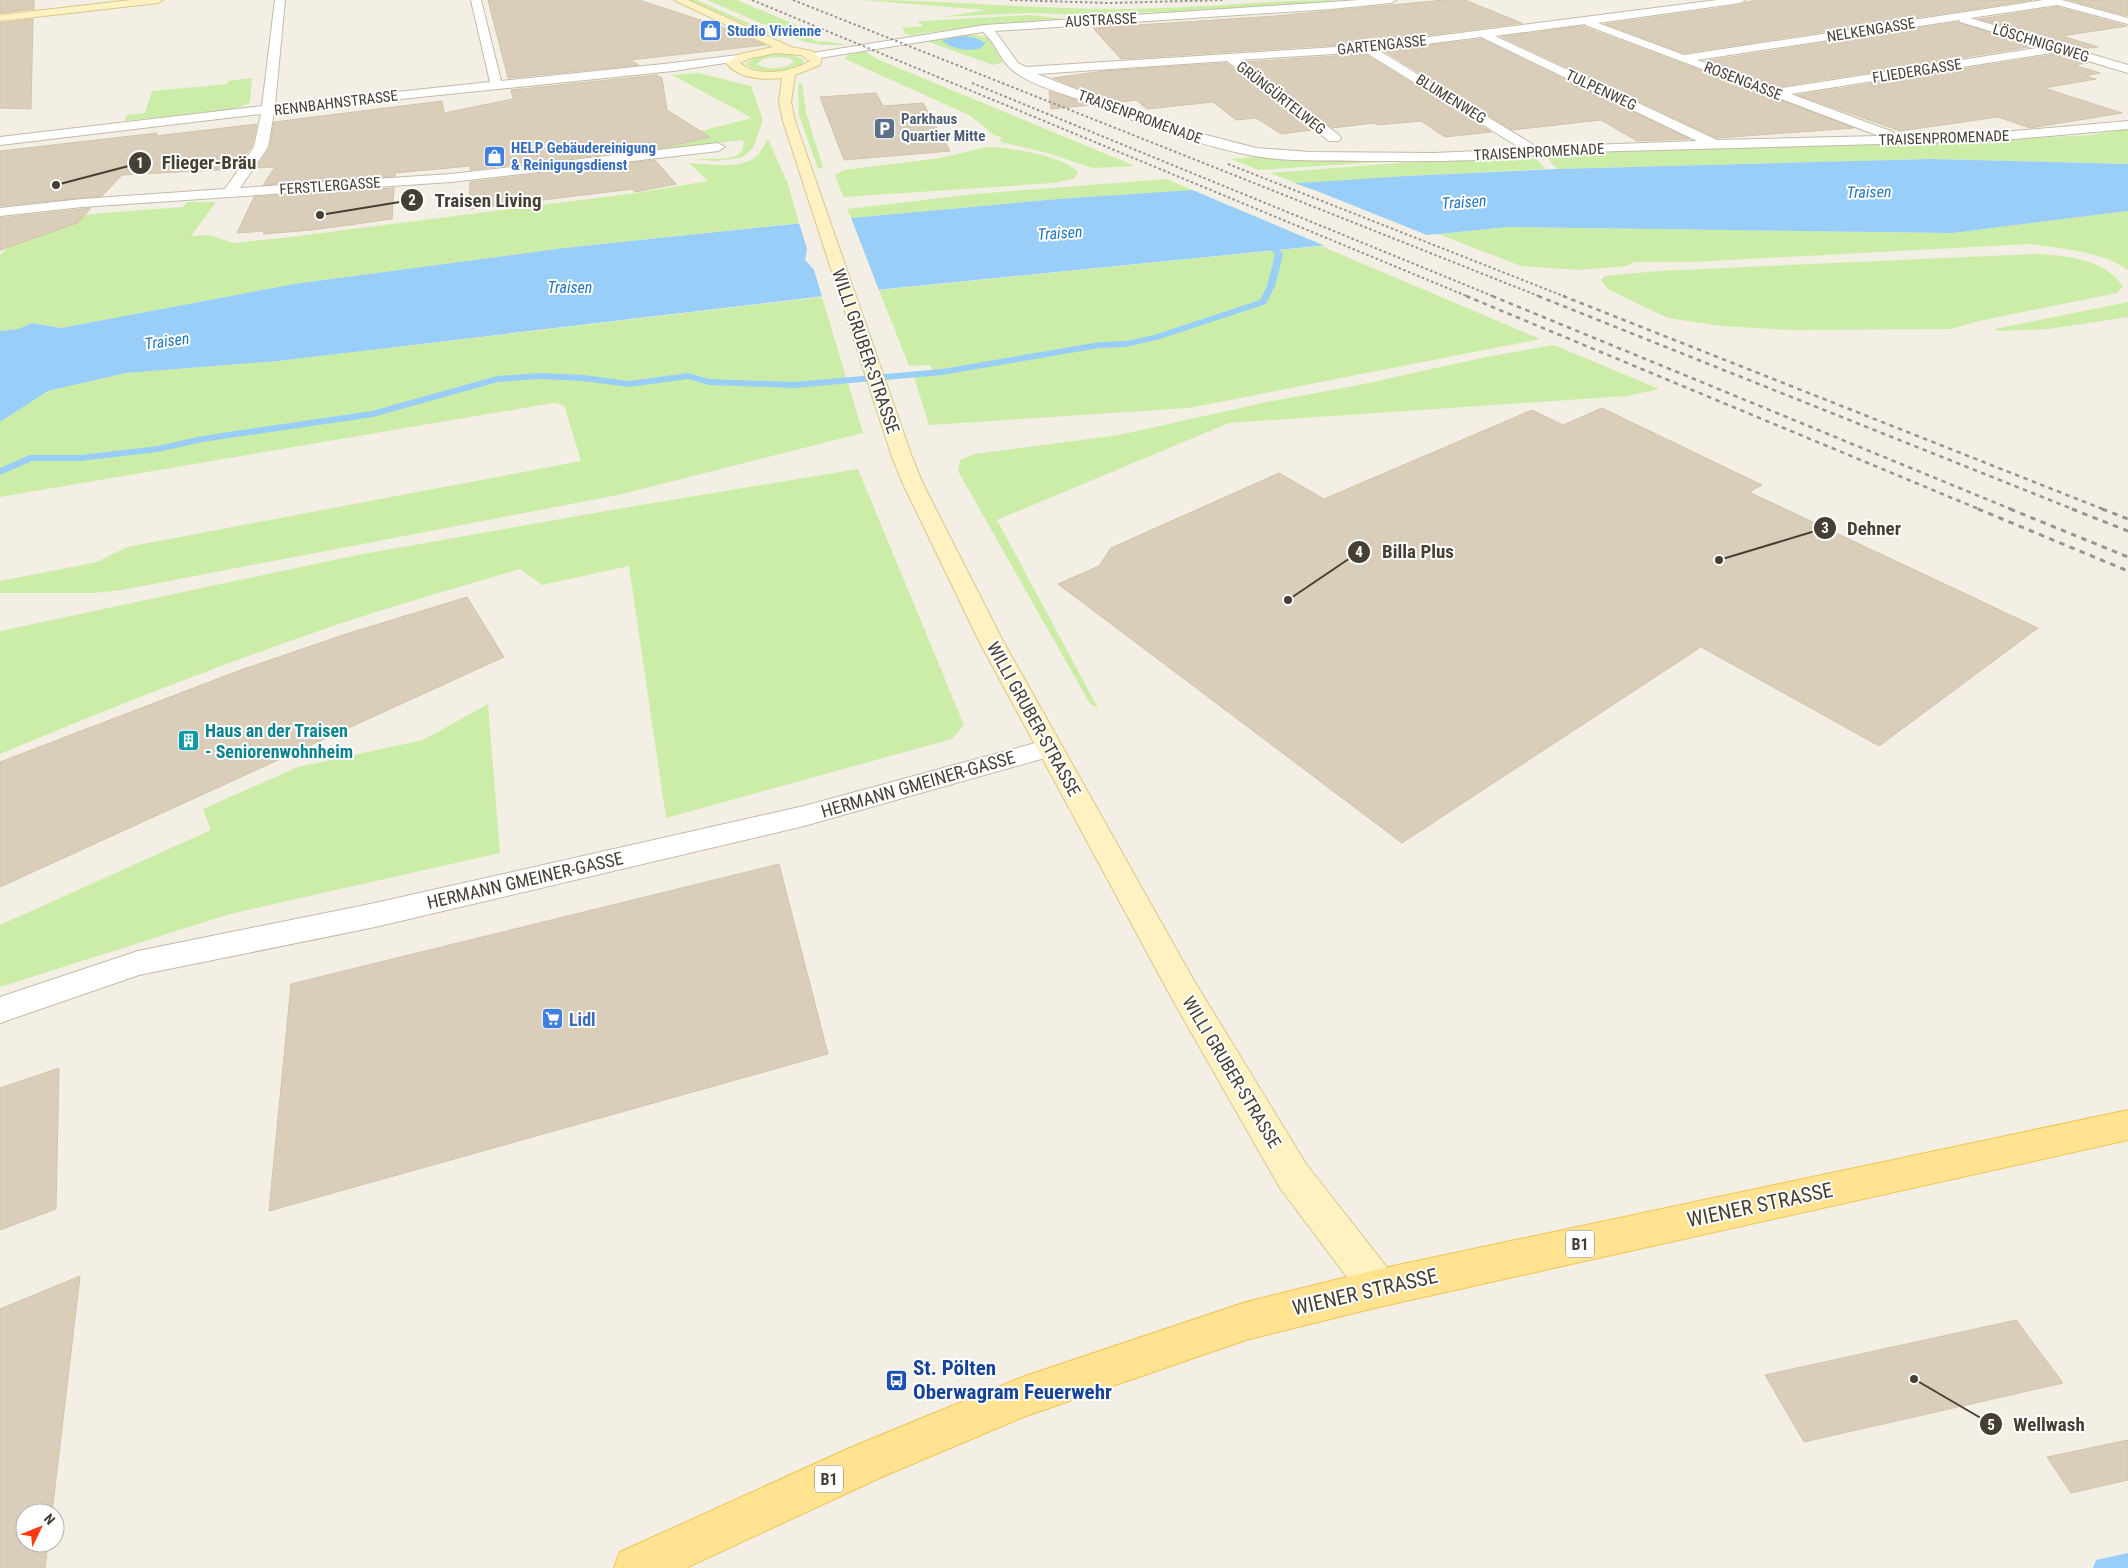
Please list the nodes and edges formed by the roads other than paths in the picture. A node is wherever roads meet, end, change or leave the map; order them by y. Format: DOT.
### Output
graph roads {
  1 [pos="158,0"];
  2 [pos="280,0"];
  3 [pos="476,0"];
  4 [pos="679,0"];
  5 [pos="1391,0"];
  6 [pos="1740,0"];
  7 [pos="2053,1"];
  8 [pos="0,18"];
  9 [pos="1955,18"];
  10 [pos="2125,19"];
  11 [pos="1586,21"];
  12 [pos="985,28"];
  13 [pos="1483,34"];
  14 [pos="758,36"];
  15 [pos="1367,48"];
  16 [pos="2059,48"];
  17 [pos="792,51"];
  18 [pos="758,52"];
  19 [pos="813,56"];
  20 [pos="1229,57"];
  21 [pos="1685,58"];
  22 [pos="737,63"];
  23 [pos="2128,69"];
  24 [pos="1022,71"];
  25 [pos="789,73"];
  26 [pos="764,75"];
  27 [pos="496,84"];
  28 [pos="1775,93"];
  29 [pos="785,102"];
  30 [pos="268,111"];
  31 [pos="2128,125"];
  32 [pos="1334,138"];
  33 [pos="1900,139"];
  34 [pos="0,141"];
  35 [pos="1718,146"];
  36 [pos="718,148"];
  37 [pos="1534,151"];
  38 [pos="229,194"];
  39 [pos="0,212"];
  40 [pos="1050,748"];
  41 [pos="0,1010"];
  42 [pos="2128,1125"];
  43 [pos="1380,1288"];
  44 [pos="636,1568"];
  1 -- 8 [label="street"];
  2 -- 30 [label="street"];
  3 -- 27 [label="street"];
  4 -- 14 [label="street"];
  5 -- 12 [label="street, AUSTRASSE"];
  6 -- 11 [label="street, GARTENGASSE"];
  7 -- 9 [label="street, NELKENGASSE"];
  7 -- 10 [label="street"];
  9 -- 16 [label="street, LÖSCHNIGGWEG"];
  9 -- 21 [label="street, NELKENGASSE"];
  11 -- 13 [label="street, GARTENGASSE"];
  11 -- 21 [label="street, ROSENGASSE"];
  12 -- 19 [label="street, AUSTRASSE"];
  12 -- 24 [label="street, TRAISENPROMENADE"];
  13 -- 15 [label="street, GARTENGASSE"];
  13 -- 35 [label="street, TULPENWEG"];
  14 -- 17 [label="street"];
  14 -- 18 [label="street"];
  15 -- 20 [label="street, GARTENGASSE"];
  15 -- 37 [label="street, BLUMENWEG"];
  16 -- 23 [label="street, LÖSCHNIGGWEG"];
  16 -- 28 [label="street, FLIEDERGASSE"];
  17 -- 18 [label="street"];
  17 -- 19 [label="street"];
  18 -- 22 [label="street"];
  19 -- 25 [label="street"];
  20 -- 24 [label="street, GARTENGASSE"];
  20 -- 32 [label="street, GRÜNGÜRTELWEG"];
  21 -- 28 [label="street, ROSENGASSE"];
  22 -- 26 [label="street"];
  22 -- 27 [label="street, RENNBAHNSTRASSE"];
  24 -- 37 [label="street, TRAISENPROMENADE"];
  25 -- 26 [label="street"];
  25 -- 29 [label="street, WILLI GRUBER-STRASSE"];
  26 -- 29 [label="street, WILLI GRUBER-STRASSE"];
  27 -- 30 [label="street, RENNBAHNSTRASSE"];
  28 -- 33 [label="street, ROSENGASSE"];
  29 -- 40 [label="street, WILLI GRUBER-STRASSE"];
  30 -- 34 [label="street, RENNBAHNSTRASSE"];
  30 -- 38 [label="street"];
  31 -- 33 [label="street, TRAISENPROMENADE"];
  33 -- 35 [label="street, TRAISENPROMENADE"];
  35 -- 37 [label="street, TRAISENPROMENADE"];
  36 -- 38 [label="street, FERSTLERGASSE"];
  38 -- 39 [label="street, FERSTLERGASSE"];
  40 -- 41 [label="street, HERMANN GMEINER-GASSE"];
  40 -- 43 [label="street, WILLI GRUBER-STRASSE"];
  42 -- 43 [label="main road, WIENER STRASSE / B1"];
  43 -- 44 [label="main road, WIENER STRASSE / B1"];
}
